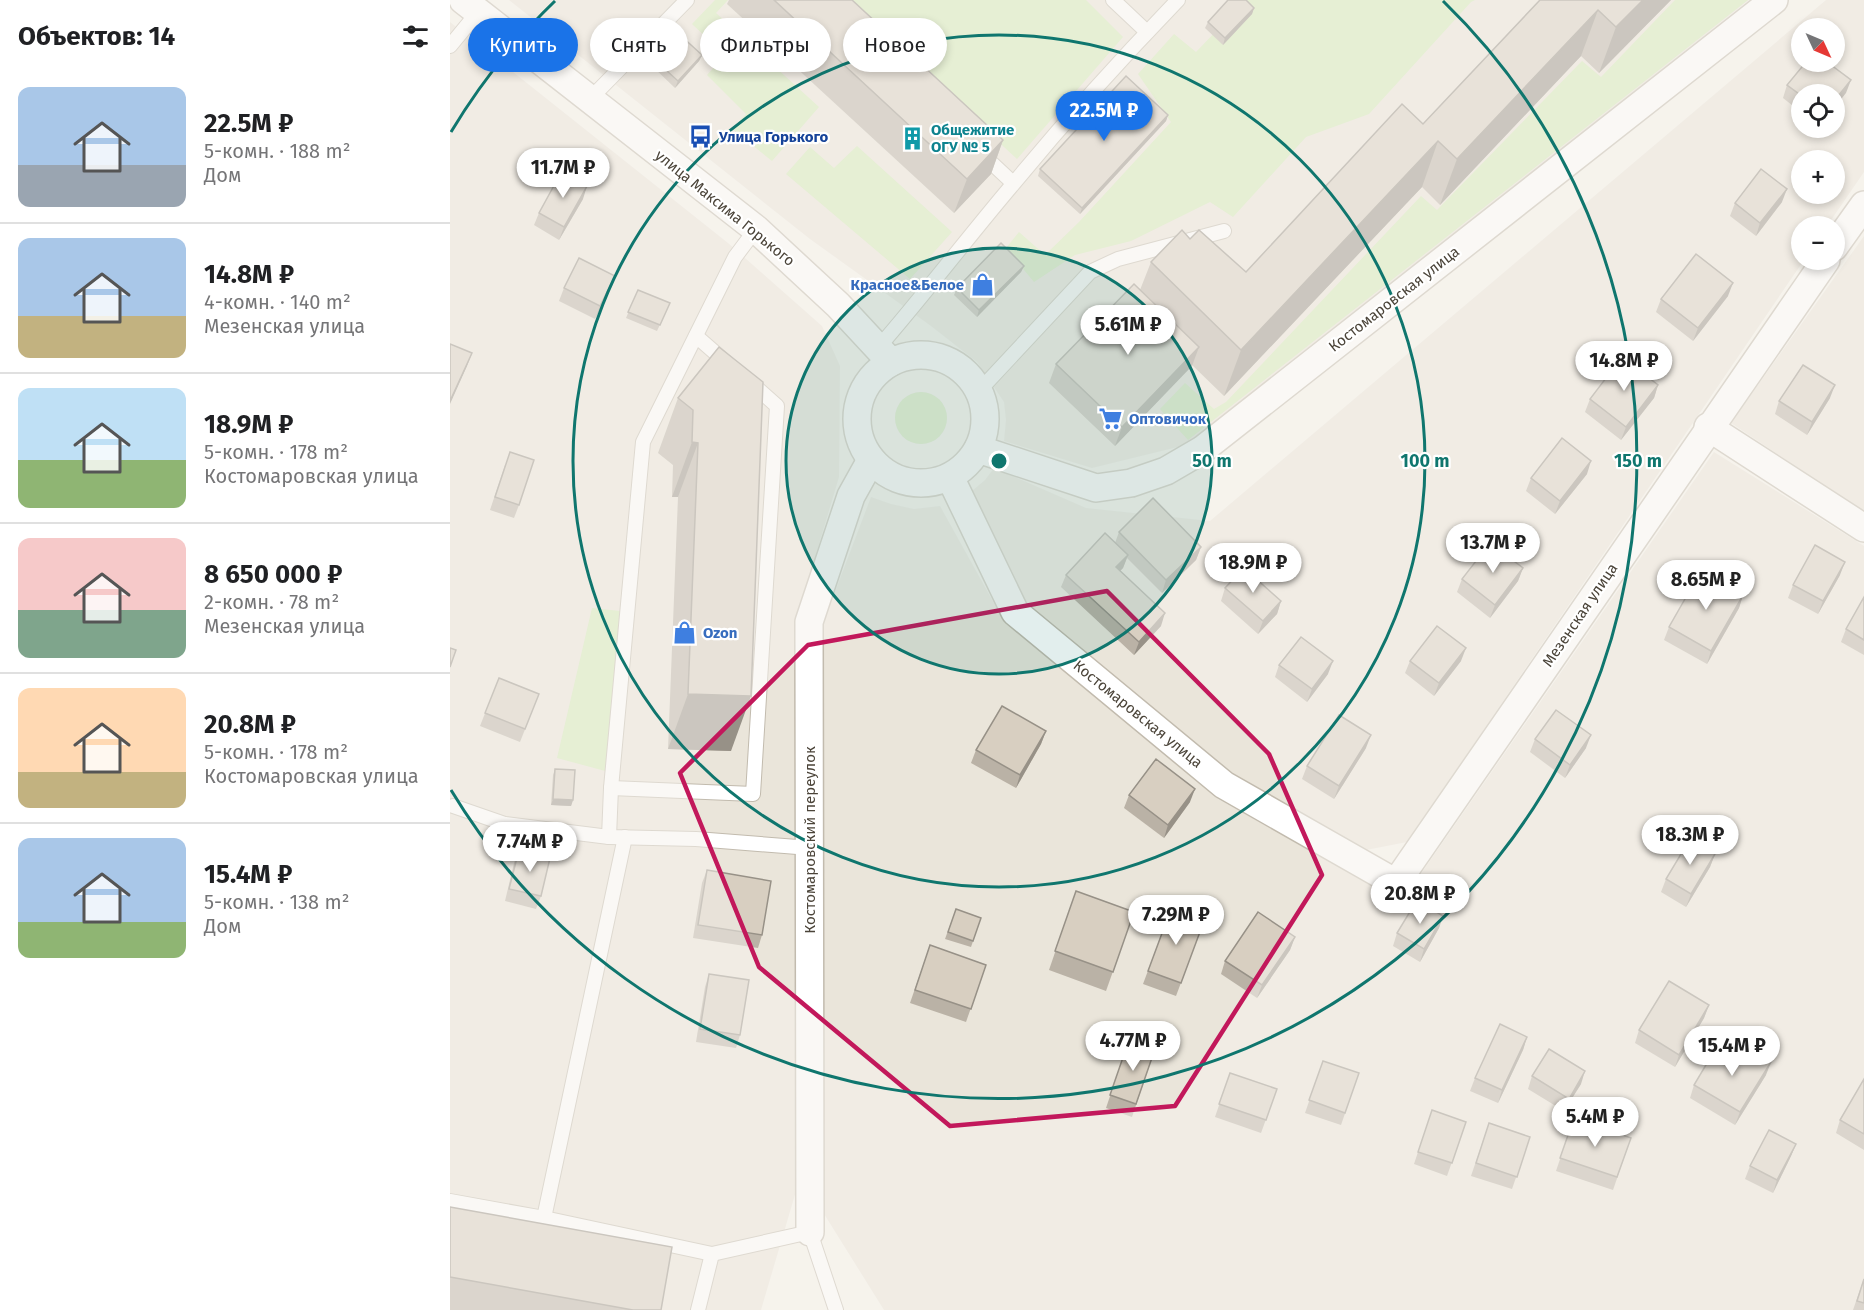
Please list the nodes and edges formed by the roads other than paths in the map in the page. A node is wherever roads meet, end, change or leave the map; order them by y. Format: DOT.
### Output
graph roads {
  1 [pos="687,0"];
  2 [pos="1113,0"];
  3 [pos="1178,0"];
  4 [pos="1774,0"];
  5 [pos="470,6"];
  6 [pos="1146,32"];
  7 [pos="450,46"];
  8 [pos="590,99"];
  9 [pos="970,143"];
  10 [pos="1013,183"];
  11 [pos="1863,207"];
  12 [pos="756,230"];
  13 [pos="1224,231"];
  14 [pos="1845,232"];
  15 [pos="1819,270"];
  16 [pos="696,336"];
  17 [pos="885,355"];
  18 [pos="978,392"];
  19 [pos="1708,428"];
  20 [pos="978,449"];
  21 [pos="871,460"];
  22 [pos="950,477"];
  23 [pos="1864,528"];
  24 [pos="611,788"];
  25 [pos="453,806"];
  26 [pos="609,837"];
  27 [pos="625,837"];
  28 [pos="810,848"];
  29 [pos="1396,883"];
  30 [pos="450,1201"];
  31 [pos="544,1218"];
  32 [pos="810,1232"];
  33 [pos="712,1254"];
  34 [pos="698,1310"];
  35 [pos="836,1310"];
  1 -- 8 [label="lane"];
  2 -- 6 [label="lane"];
  3 -- 6 [label="lane"];
  4 -- 20 [label="street, Костомаровская улица"];
  5 -- 7 [label="lane"];
  5 -- 8 [label="street, улица Максима Горького"];
  6 -- 10 [label="lane"];
  8 -- 12 [label="street, улица Максима Горького"];
  9 -- 10 [label="lane"];
  10 -- 17 [label="lane"];
  11 -- 14 [label="street"];
  12 -- 16 [label="lane"];
  12 -- 17 [label="street, улица Максима Горького"];
  13 -- 18 [label="lane"];
  15 -- 19 [label="street, Мезенская улица"];
  16 -- 24 [label="lane"];
  16 -- 24 [label="lane"];
  17 -- 18 [label="street"];
  17 -- 21 [label="street"];
  18 -- 20 [label="street"];
  19 -- 23 [label="street"];
  19 -- 29 [label="street, Мезенская улица"];
  20 -- 22 [label="street"];
  21 -- 22 [label="street"];
  21 -- 28 [label="street, Костомаровский переулок"];
  22 -- 29 [label="street, Костомаровская улица"];
  24 -- 26 [label="lane"];
  25 -- 26 [label="lane"];
  26 -- 27 [label="lane"];
  27 -- 28 [label="lane"];
  27 -- 31 [label="lane"];
  28 -- 32 [label="street, Костомаровский переулок"];
  30 -- 31 [label="lane"];
  31 -- 33 [label="lane"];
  32 -- 33 [label="lane"];
  32 -- 35 [label="lane"];
  33 -- 34 [label="lane"];
}
